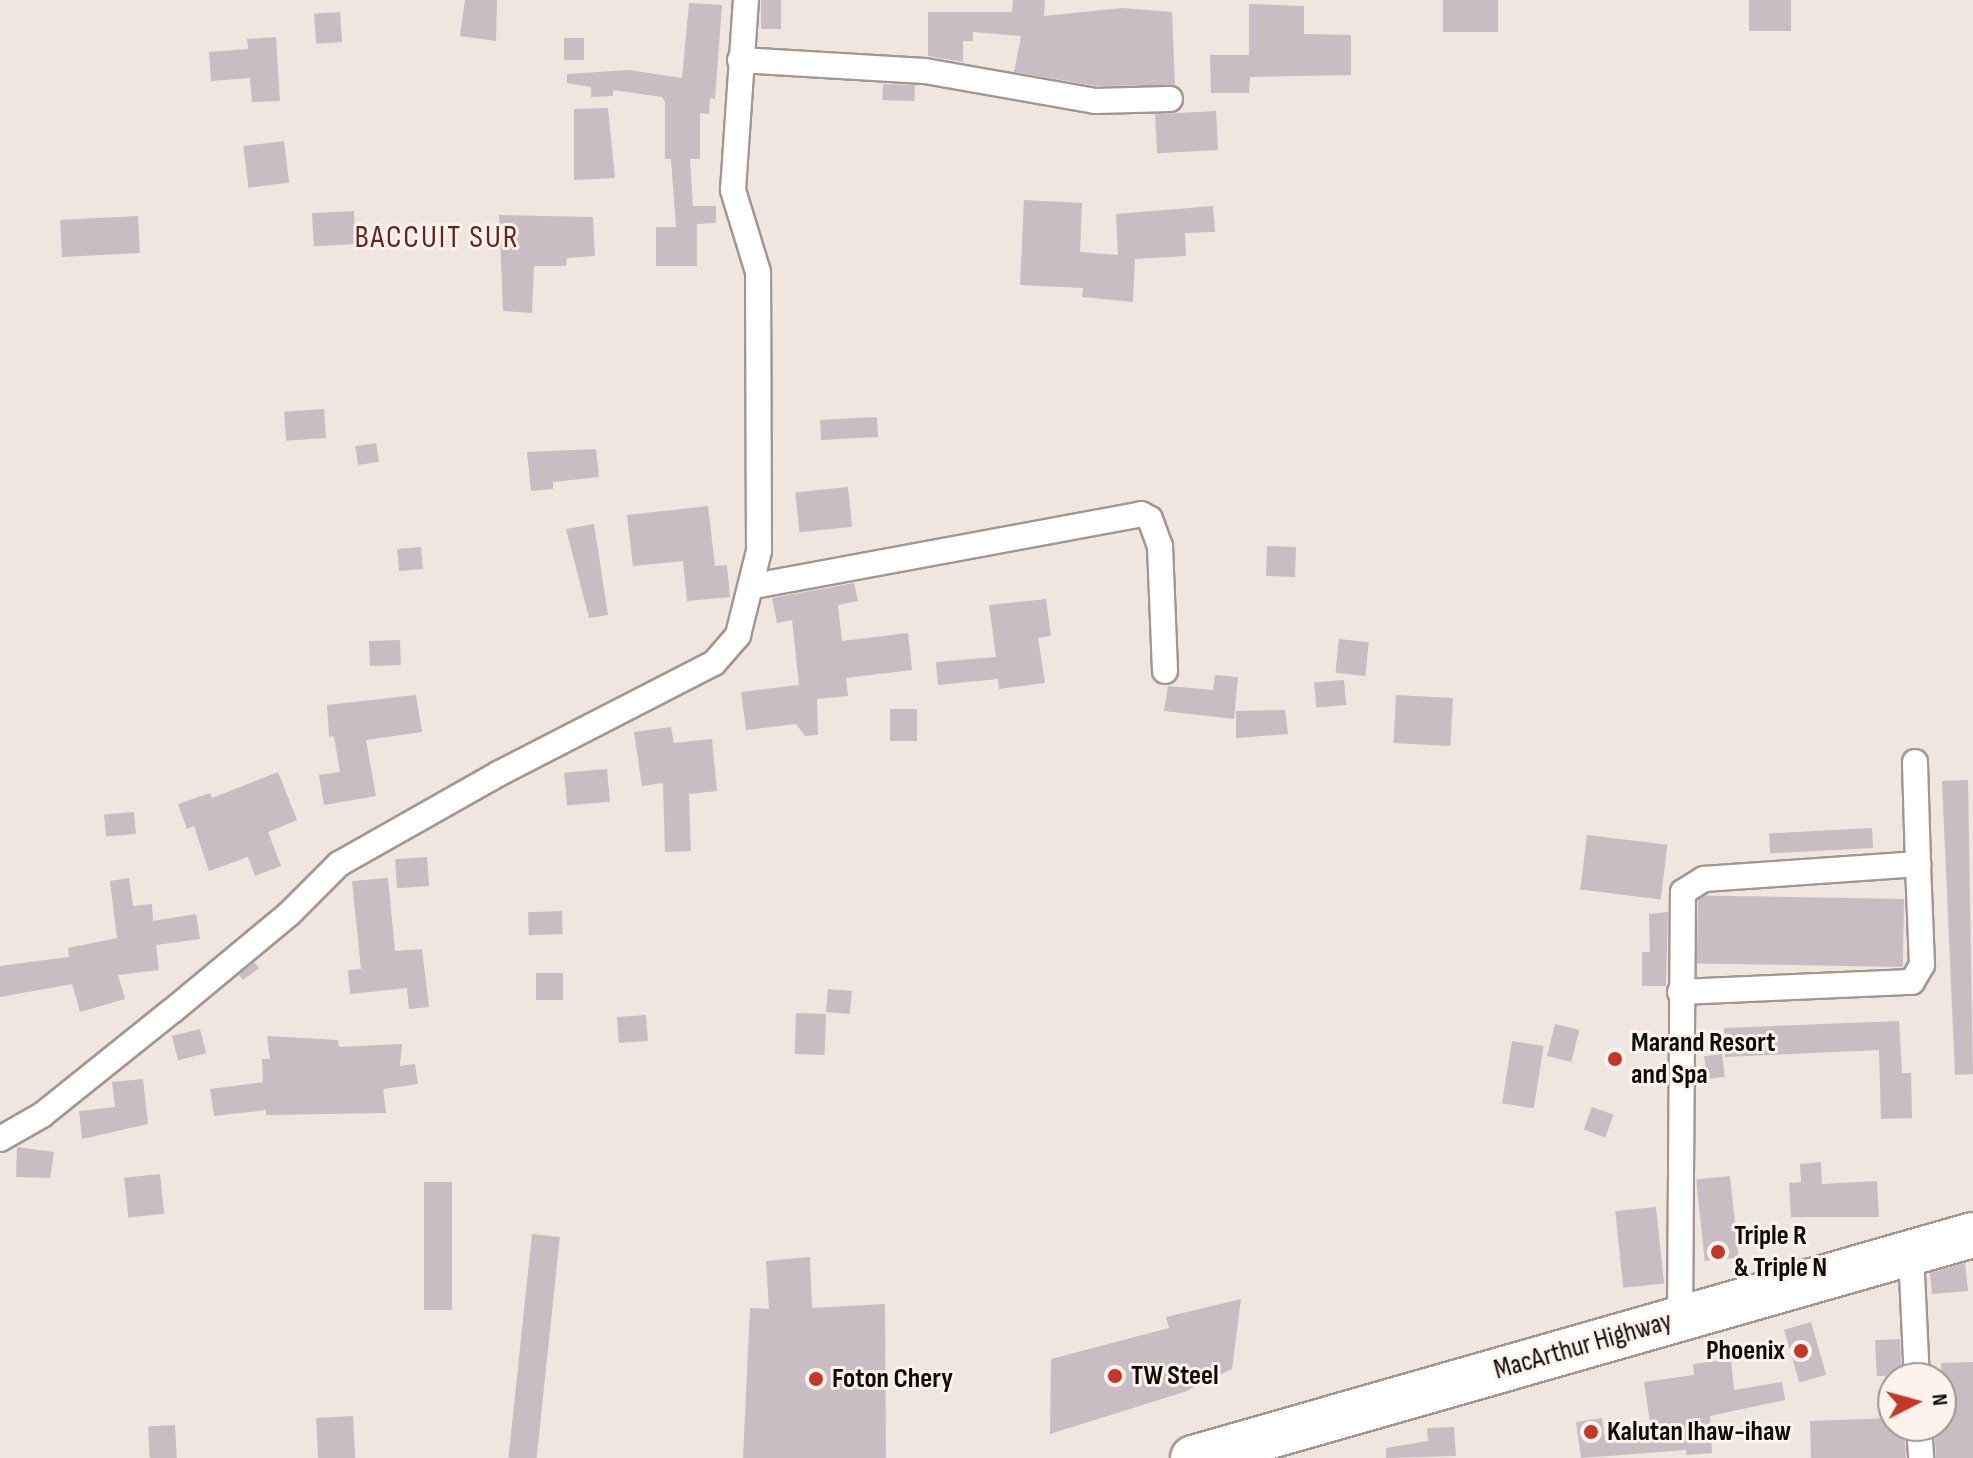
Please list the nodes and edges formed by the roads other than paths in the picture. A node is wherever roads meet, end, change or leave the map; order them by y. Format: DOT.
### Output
graph roads {
  1 [pos="746,0"];
  2 [pos="740,60"];
  3 [pos="1170,99"];
  4 [pos="754,586"];
  5 [pos="1165,671"];
  6 [pos="1915,762"];
  7 [pos="1918,864"];
  8 [pos="1680,992"];
  9 [pos="0,1139"];
  10 [pos="1973,1235"];
  11 [pos="1911,1253"];
  12 [pos="1680,1318"];
  13 [pos="1916,1362"];
  14 [pos="1193,1458"];
  1 -- 2 [label="street"];
  2 -- 3 [label="street"];
  2 -- 4 [label="street"];
  4 -- 5 [label="street"];
  4 -- 9 [label="street"];
  6 -- 7 [label="street"];
  7 -- 8 [label="street"];
  7 -- 8 [label="street"];
  8 -- 12 [label="street"];
  10 -- 11 [label="highway, MacArthur Highway"];
  11 -- 12 [label="highway, MacArthur Highway"];
  11 -- 13 [label="street"];
  12 -- 14 [label="highway, MacArthur Highway"];
}
